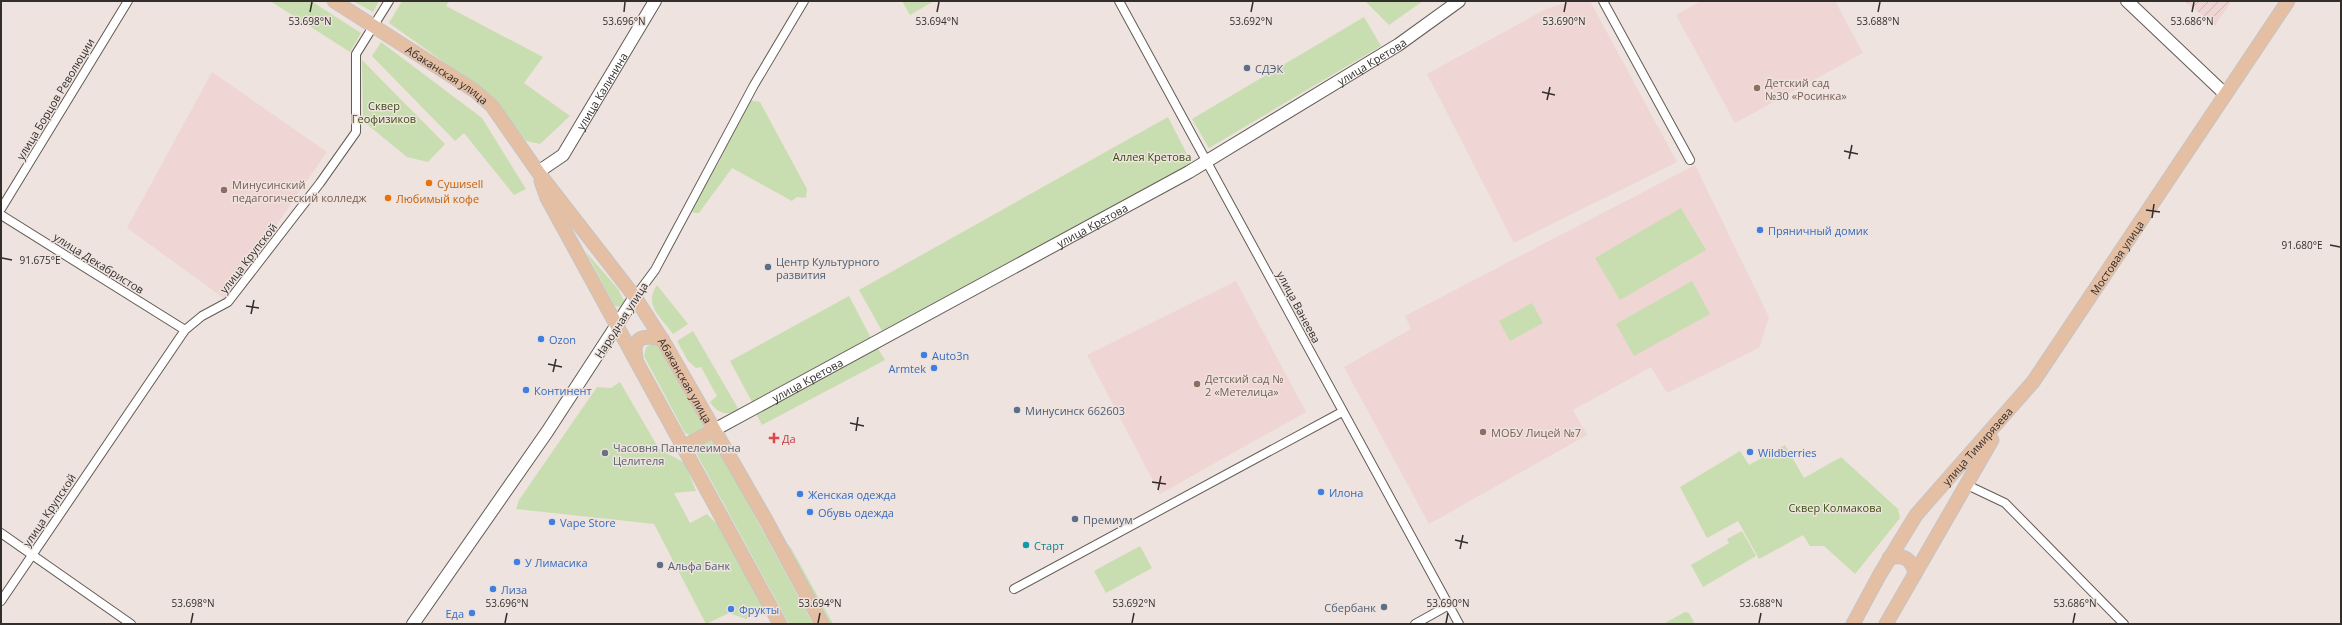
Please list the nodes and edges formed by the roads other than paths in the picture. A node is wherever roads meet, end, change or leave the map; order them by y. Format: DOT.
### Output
graph roads {
  1 [pos="128,1"];
  2 [pos="334,1"];
  3 [pos="389,1"];
  4 [pos="655,1"];
  5 [pos="804,1"];
  6 [pos="1119,1"];
  7 [pos="1459,1"];
  8 [pos="1603,1"];
  9 [pos="2127,1"];
  10 [pos="2288,1"];
  11 [pos="374,26"];
  12 [pos="2225,94"];
  13 [pos="1206,160"];
  14 [pos="1690,160"];
  15 [pos="538,172"];
  16 [pos="1,209"];
  17 [pos="1,215"];
  18 [pos="635,297"];
  19 [pos="617,327"];
  20 [pos="185,330"];
  21 [pos="662,338"];
  22 [pos="636,359"];
  23 [pos="1342,412"];
  24 [pos="2008,412"];
  25 [pos="714,430"];
  26 [pos="683,447"];
  27 [pos="1965,484"];
  28 [pos="1,533"];
  29 [pos="33,554"];
  30 [pos="1889,558"];
  31 [pos="1915,574"];
  32 [pos="1014,589"];
  33 [pos="1,601"];
  34 [pos="1449,605"];
  35 [pos="131,624"];
  36 [pos="413,624"];
  37 [pos="780,624"];
  38 [pos="822,624"];
  39 [pos="1415,624"];
  40 [pos="1459,624"];
  41 [pos="1853,624"];
  42 [pos="1886,624"];
  43 [pos="2124,624"];
  1 -- 16 [label="street, улица Борцов Революции"];
  2 -- 11 [label="main road, Абаканская улица"];
  3 -- 11 [label="street, улица Крупской"];
  4 -- 15 [label="street, улица Калинина"];
  5 -- 18 [label="street, Народная улица"];
  6 -- 13 [label="street, улица Ванеева"];
  7 -- 13 [label="street, улица Кретова"];
  8 -- 14 [label="street"];
  9 -- 12 [label="street"];
  10 -- 12 [label="main road, Мостовая улица"];
  11 -- 15 [label="main road, Абаканская улица"];
  11 -- 20 [label="street, улица Крупской"];
  12 -- 24 [label="main road, Мостовая улица"];
  13 -- 23 [label="street, улица Ванеева"];
  13 -- 25 [label="street, улица Кретова"];
  15 -- 18 [label="main road, Абаканская улица"];
  15 -- 19 [label="main road, Абаканская улица"];
  17 -- 20 [label="street, улица Декабристов"];
  18 -- 19 [label="street, Народная улица"];
  18 -- 21 [label="main road, Абаканская улица"];
  19 -- 22 [label="main road, Абаканская улица"];
  19 -- 36 [label="street, Народная улица"];
  20 -- 29 [label="street, улица Крупской"];
  21 -- 22 [label="main road"];
  21 -- 25 [label="main road, Абаканская улица"];
  22 -- 26 [label="main road, Абаканская улица"];
  23 -- 32 [label="street"];
  23 -- 34 [label="street, улица Ванеева"];
  24 -- 27 [label="main road, улица Тимирязева"];
  24 -- 30 [label="main road, улица Тимирязева"];
  25 -- 26 [label="main road"];
  25 -- 38 [label="main road, Абаканская улица"];
  26 -- 37 [label="main road, Абаканская улица"];
  27 -- 31 [label="main road, улица Тимирязева"];
  27 -- 43 [label="street"];
  28 -- 29 [label="street"];
  29 -- 33 [label="street, улица Крупской"];
  29 -- 35 [label="street"];
  30 -- 31 [label="main road"];
  30 -- 41 [label="main road, улица Тимирязева"];
  31 -- 42 [label="main road, улица Тимирязева"];
  34 -- 39 [label="street"];
  34 -- 40 [label="street, улица Ванеева"];
}
